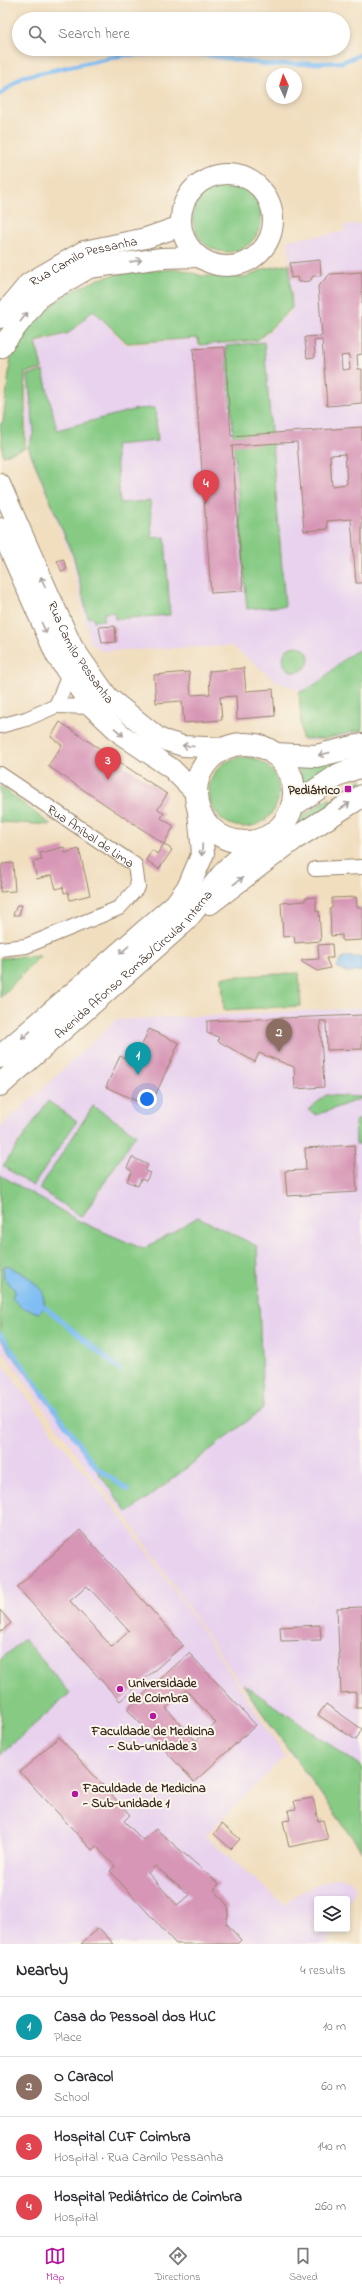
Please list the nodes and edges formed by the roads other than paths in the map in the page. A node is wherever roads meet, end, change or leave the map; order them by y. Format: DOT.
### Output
graph roads {
  1 [pos="181,226"];
  2 [pos="199,257"];
  3 [pos="0,318"];
  4 [pos="0,348"];
  5 [pos="0,484"];
  6 [pos="0,528"];
  7 [pos="69,675"];
  8 [pos="56,706"];
  9 [pos="92,707"];
  10 [pos="0,726"];
  11 [pos="362,745"];
  12 [pos="227,748"];
  13 [pos="274,754"];
  14 [pos="362,766"];
  15 [pos="0,774"];
  16 [pos="362,796"];
  17 [pos="198,802"];
  18 [pos="292,806"];
  19 [pos="262,839"];
  20 [pos="362,866"];
  21 [pos="315,869"];
  22 [pos="185,921"];
  23 [pos="0,948"];
  24 [pos="0,1057"];
  25 [pos="0,1085"];
  1 -- 2 [label="street"];
  1 -- 2 [label="street"];
  1 -- 3 [label="street, Rua Camilo Pessanha"];
  4 -- 2 [label="street, Rua Camilo Pessanha, one-way"];
  12 -- 5 [label="street, Rua Camilo Pessanha, one-way"];
  6 -- 7 [label="street, Rua Camilo Pessanha, one-way"];
  7 -- 8 [label="street"];
  7 -- 9 [label="street, Rua Camilo Pessanha"];
  8 -- 9 [label="street"];
  8 -- 10 [label="street"];
  9 -- 17 [label="street, Rua Camilo Pessanha, one-way"];
  11 -- 13 [label="main road, one-way"];
  12 -- 13 [label="main road"];
  12 -- 17 [label="main road"];
  13 -- 18 [label="main road"];
  14 -- 18 [label="main road"];
  15 -- 23 [label="street, Rua Aníbal de Lima"];
  22 -- 16 [label="main road, one-way"];
  17 -- 19 [label="main road"];
  17 -- 24 [label="main road, Avenida Afonso Romão/Circular Interna, one-way"];
  18 -- 19 [label="main road"];
  19 -- 22 [label="main road, Avenida Afonso Romão/Circular Interna"];
  20 -- 21 [label="street"];
  22 -- 25 [label="main road, Avenida Afonso Romão/Circular Interna"];
}
